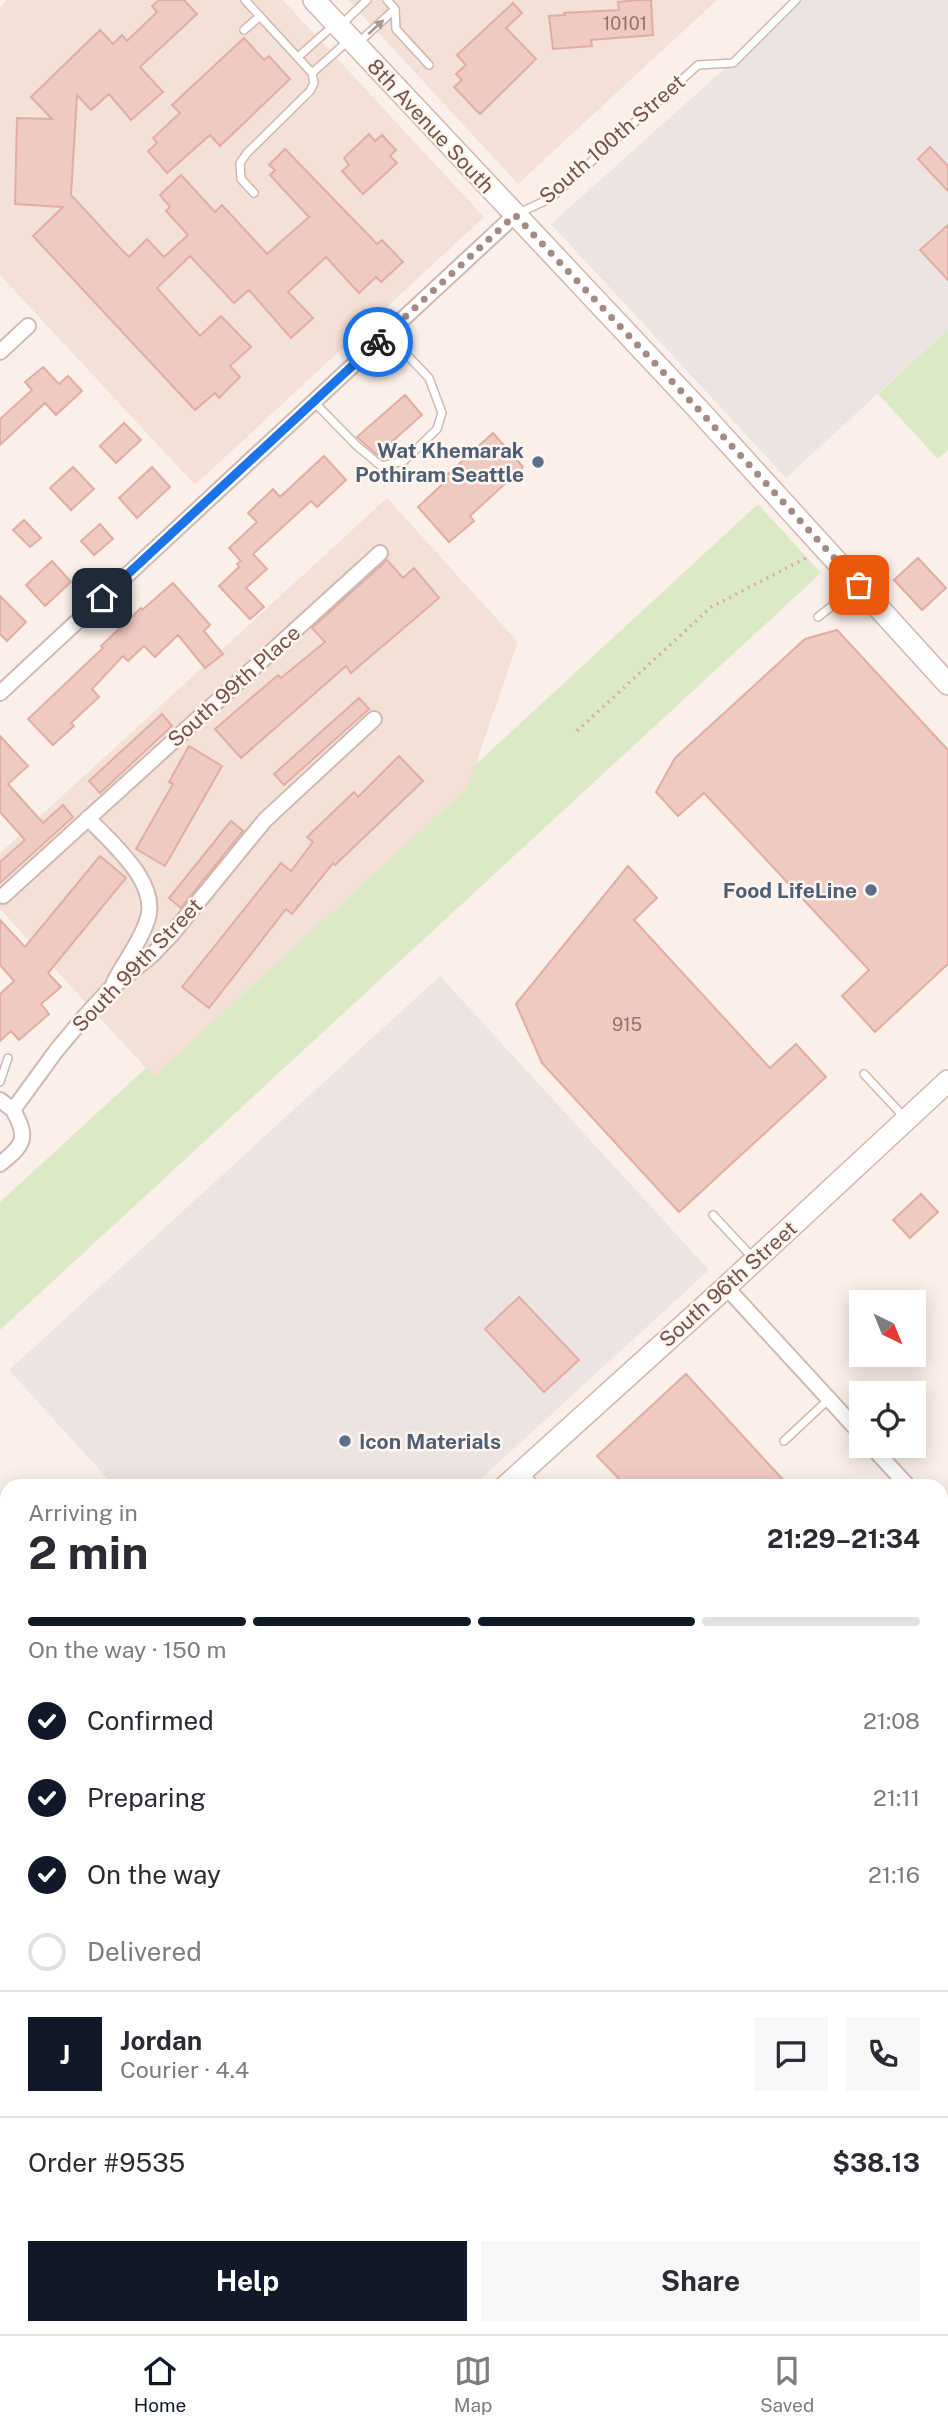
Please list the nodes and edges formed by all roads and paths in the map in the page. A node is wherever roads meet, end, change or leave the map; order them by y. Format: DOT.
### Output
graph roads {
  1 [pos="245,0"];
  2 [pos="314,0"];
  3 [pos="367,0"];
  4 [pos="387,0"];
  5 [pos="796,0"];
  6 [pos="395,9"];
  7 [pos="260,16"];
  8 [pos="244,30"];
  9 [pos="345,34"];
  10 [pos="298,57"];
  11 [pos="429,65"];
  12 [pos="312,73"];
  13 [pos="254,193"];
  14 [pos="515,215"];
  15 [pos="28,326"];
  16 [pos="387,334"];
  17 [pos="0,352"];
  18 [pos="314,402"];
  19 [pos="825,549"];
  20 [pos="380,553"];
  21 [pos="859,585"];
  22 [pos="818,617"];
  23 [pos="948,684"];
  24 [pos="0,693"];
  25 [pos="374,719"];
  26 [pos="577,731"];
  27 [pos="88,818"];
  28 [pos="3,896"];
  29 [pos="109,990"];
  30 [pos="8,1058"];
  31 [pos="864,1074"];
  32 [pos="948,1081"];
  33 [pos="0,1082"];
  34 [pos="0,1100"];
  35 [pos="13,1110"];
  36 [pos="906,1119"];
  37 [pos="0,1164"];
  38 [pos="713,1215"];
  39 [pos="755,1260"];
  40 [pos="726,1287"];
  41 [pos="829,1399"];
  42 [pos="849,1421"];
  43 [pos="784,1441"];
  44 [pos="882,1458"];
  45 [pos="529,1478"];
  46 [pos="902,1479"];
  1 -- 7 [label="lane"];
  2 -- 9 [label="street, 8th Avenue South"];
  3 -- 9 [label="lane"];
  4 -- 6 [label="lane"];
  5 -- 14 [label="lane, South 100th Street"];
  9 -- 6 [label="lane, one-way"];
  6 -- 11 [label="lane"];
  7 -- 8 [label="lane"];
  7 -- 10 [label="lane"];
  9 -- 10 [label="lane"];
  9 -- 12 [label="lane"];
  9 -- 14 [label="street, 8th Avenue South"];
  10 -- 12 [label="lane"];
  12 -- 13 [label="lane"];
  14 -- 16 [label="street, South 100th Street"];
  14 -- 19 [label="street, 8th Avenue South"];
  15 -- 17 [label="street"];
  16 -- 18 [label="street, South 100th Street"];
  16 -- 18 [label="lane"];
  18 -- 24 [label="street, South 100th Street"];
  19 -- 21 [label="street, 8th Avenue South"];
  19 -- 26 [label="path"];
  20 -- 27 [label="street, South 99th Place"];
  21 -- 22 [label="lane"];
  21 -- 23 [label="street, 8th Avenue South"];
  25 -- 29 [label="street, South 99th Street"];
  27 -- 28 [label="street, South 99th Place"];
  27 -- 29 [label="street"];
  29 -- 35 [label="street, South 99th Street"];
  30 -- 33 [label="lane"];
  31 -- 36 [label="lane"];
  32 -- 36 [label="street, South 96th Street"];
  34 -- 35 [label="street"];
  35 -- 37 [label="street"];
  36 -- 39 [label="street, South 96th Street"];
  38 -- 39 [label="lane"];
  39 -- 40 [label="street, South 96th Street"];
  40 -- 41 [label="street"];
  40 -- 45 [label="street, South 96th Street"];
  41 -- 42 [label="street"];
  41 -- 43 [label="lane"];
  44 -- 46 [label="street"];
}
